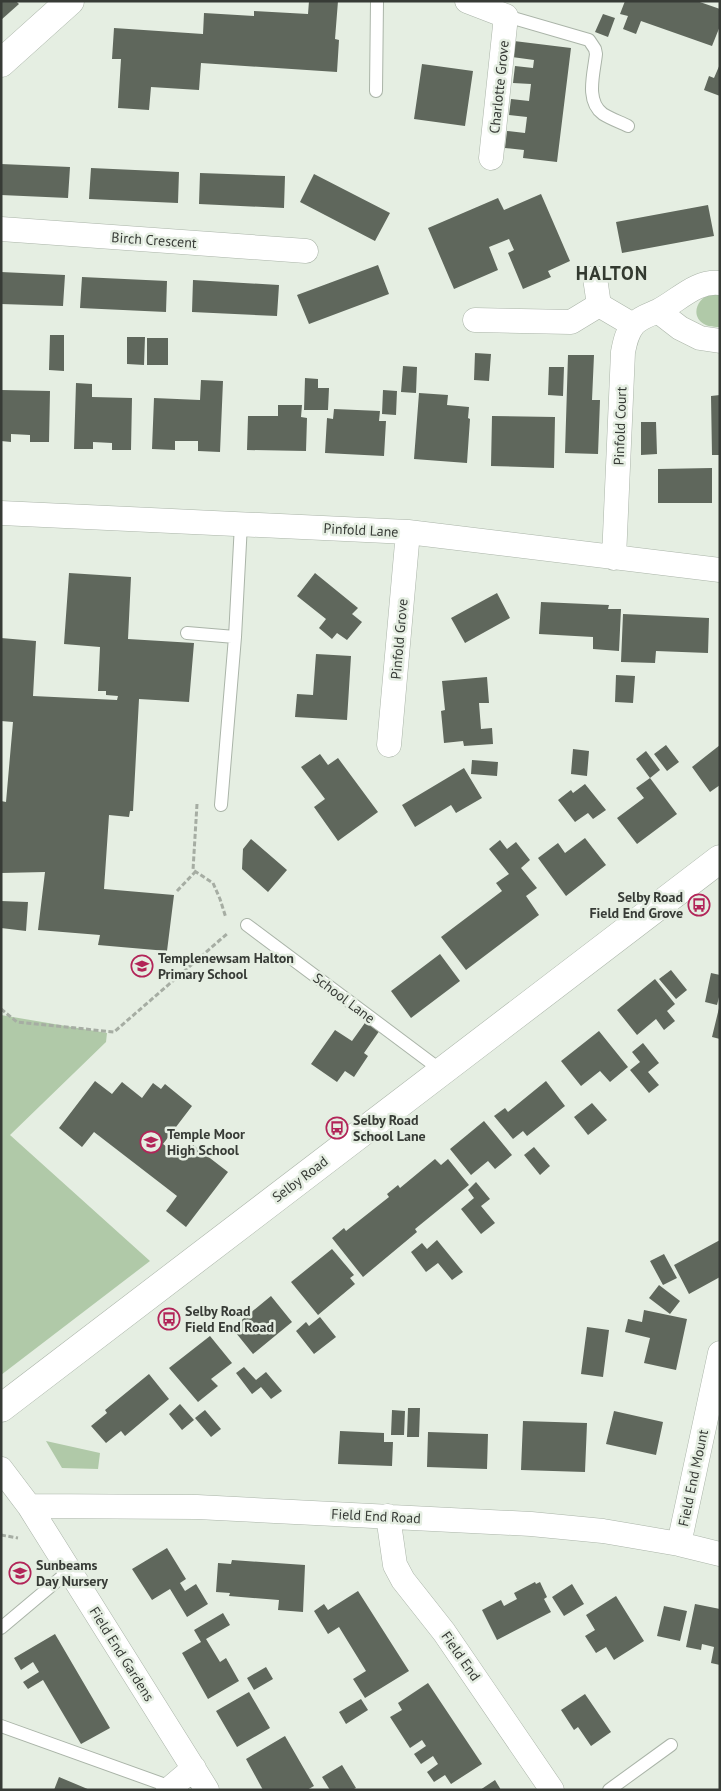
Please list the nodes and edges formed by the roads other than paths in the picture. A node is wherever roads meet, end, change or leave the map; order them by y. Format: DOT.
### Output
graph roads {
  1 [pos="377,1"];
  2 [pos="467,1"];
  3 [pos="63,4"];
  4 [pos="506,16"];
  5 [pos="1,63"];
  6 [pos="376,91"];
  7 [pos="628,126"];
  8 [pos="491,158"];
  9 [pos="1,229"];
  10 [pos="306,250"];
  11 [pos="595,278"];
  12 [pos="720,283"];
  13 [pos="599,305"];
  14 [pos="658,311"];
  15 [pos="475,320"];
  16 [pos="633,325"];
  17 [pos="720,340"];
  18 [pos="1,513"];
  19 [pos="241,524"];
  20 [pos="408,532"];
  21 [pos="614,558"];
  22 [pos="720,570"];
  23 [pos="188,633"];
  24 [pos="235,637"];
  25 [pos="390,745"];
  26 [pos="221,805"];
  27 [pos="720,859"];
  28 [pos="241,924"];
  29 [pos="442,1071"];
  30 [pos="720,1353"];
  31 [pos="1,1408"];
  32 [pos="1,1469"];
  33 [pos="29,1506"];
  34 [pos="388,1516"];
  35 [pos="679,1544"];
  36 [pos="720,1554"];
  37 [pos="70,1570"];
  38 [pos="1,1628"];
  39 [pos="1,1726"];
  40 [pos="671,1745"];
  41 [pos="194,1768"];
  42 [pos="170,1788"];
  43 [pos="207,1790"];
  44 [pos="552,1790"];
  45 [pos="610,1790"];
  1 -- 6 [label="lane"];
  2 -- 4 [label="street"];
  3 -- 5 [label="main road"];
  4 -- 7 [label="lane"];
  4 -- 8 [label="street, Charlotte Grove"];
  9 -- 10 [label="street, Birch Crescent"];
  11 -- 13 [label="street"];
  12 -- 14 [label="street"];
  13 -- 15 [label="street"];
  13 -- 16 [label="street"];
  14 -- 16 [label="street"];
  14 -- 17 [label="street"];
  16 -- 21 [label="street, Pinfold Court"];
  18 -- 19 [label="street, Pinfold Lane"];
  19 -- 20 [label="street, Pinfold Lane"];
  19 -- 24 [label="lane"];
  20 -- 21 [label="street, Pinfold Lane"];
  20 -- 25 [label="street, Pinfold Grove"];
  21 -- 22 [label="street, Pinfold Lane"];
  23 -- 24 [label="lane"];
  24 -- 26 [label="lane"];
  27 -- 29 [label="main road, Selby Road"];
  28 -- 29 [label="lane, School Lane"];
  29 -- 31 [label="main road, Selby Road"];
  30 -- 35 [label="street, Field End Mount"];
  32 -- 33 [label="street, Field End Gardens"];
  33 -- 34 [label="street, Field End Road"];
  33 -- 37 [label="street, Field End Gardens"];
  34 -- 35 [label="street, Field End Road"];
  34 -- 44 [label="street, Field End"];
  35 -- 36 [label="street, Field End Road"];
  37 -- 38 [label="lane"];
  37 -- 41 [label="street, Field End Gardens"];
  39 -- 42 [label="lane"];
  40 -- 45 [label="lane"];
  41 -- 42 [label="street"];
  41 -- 43 [label="street, Field End Gardens"];
}
